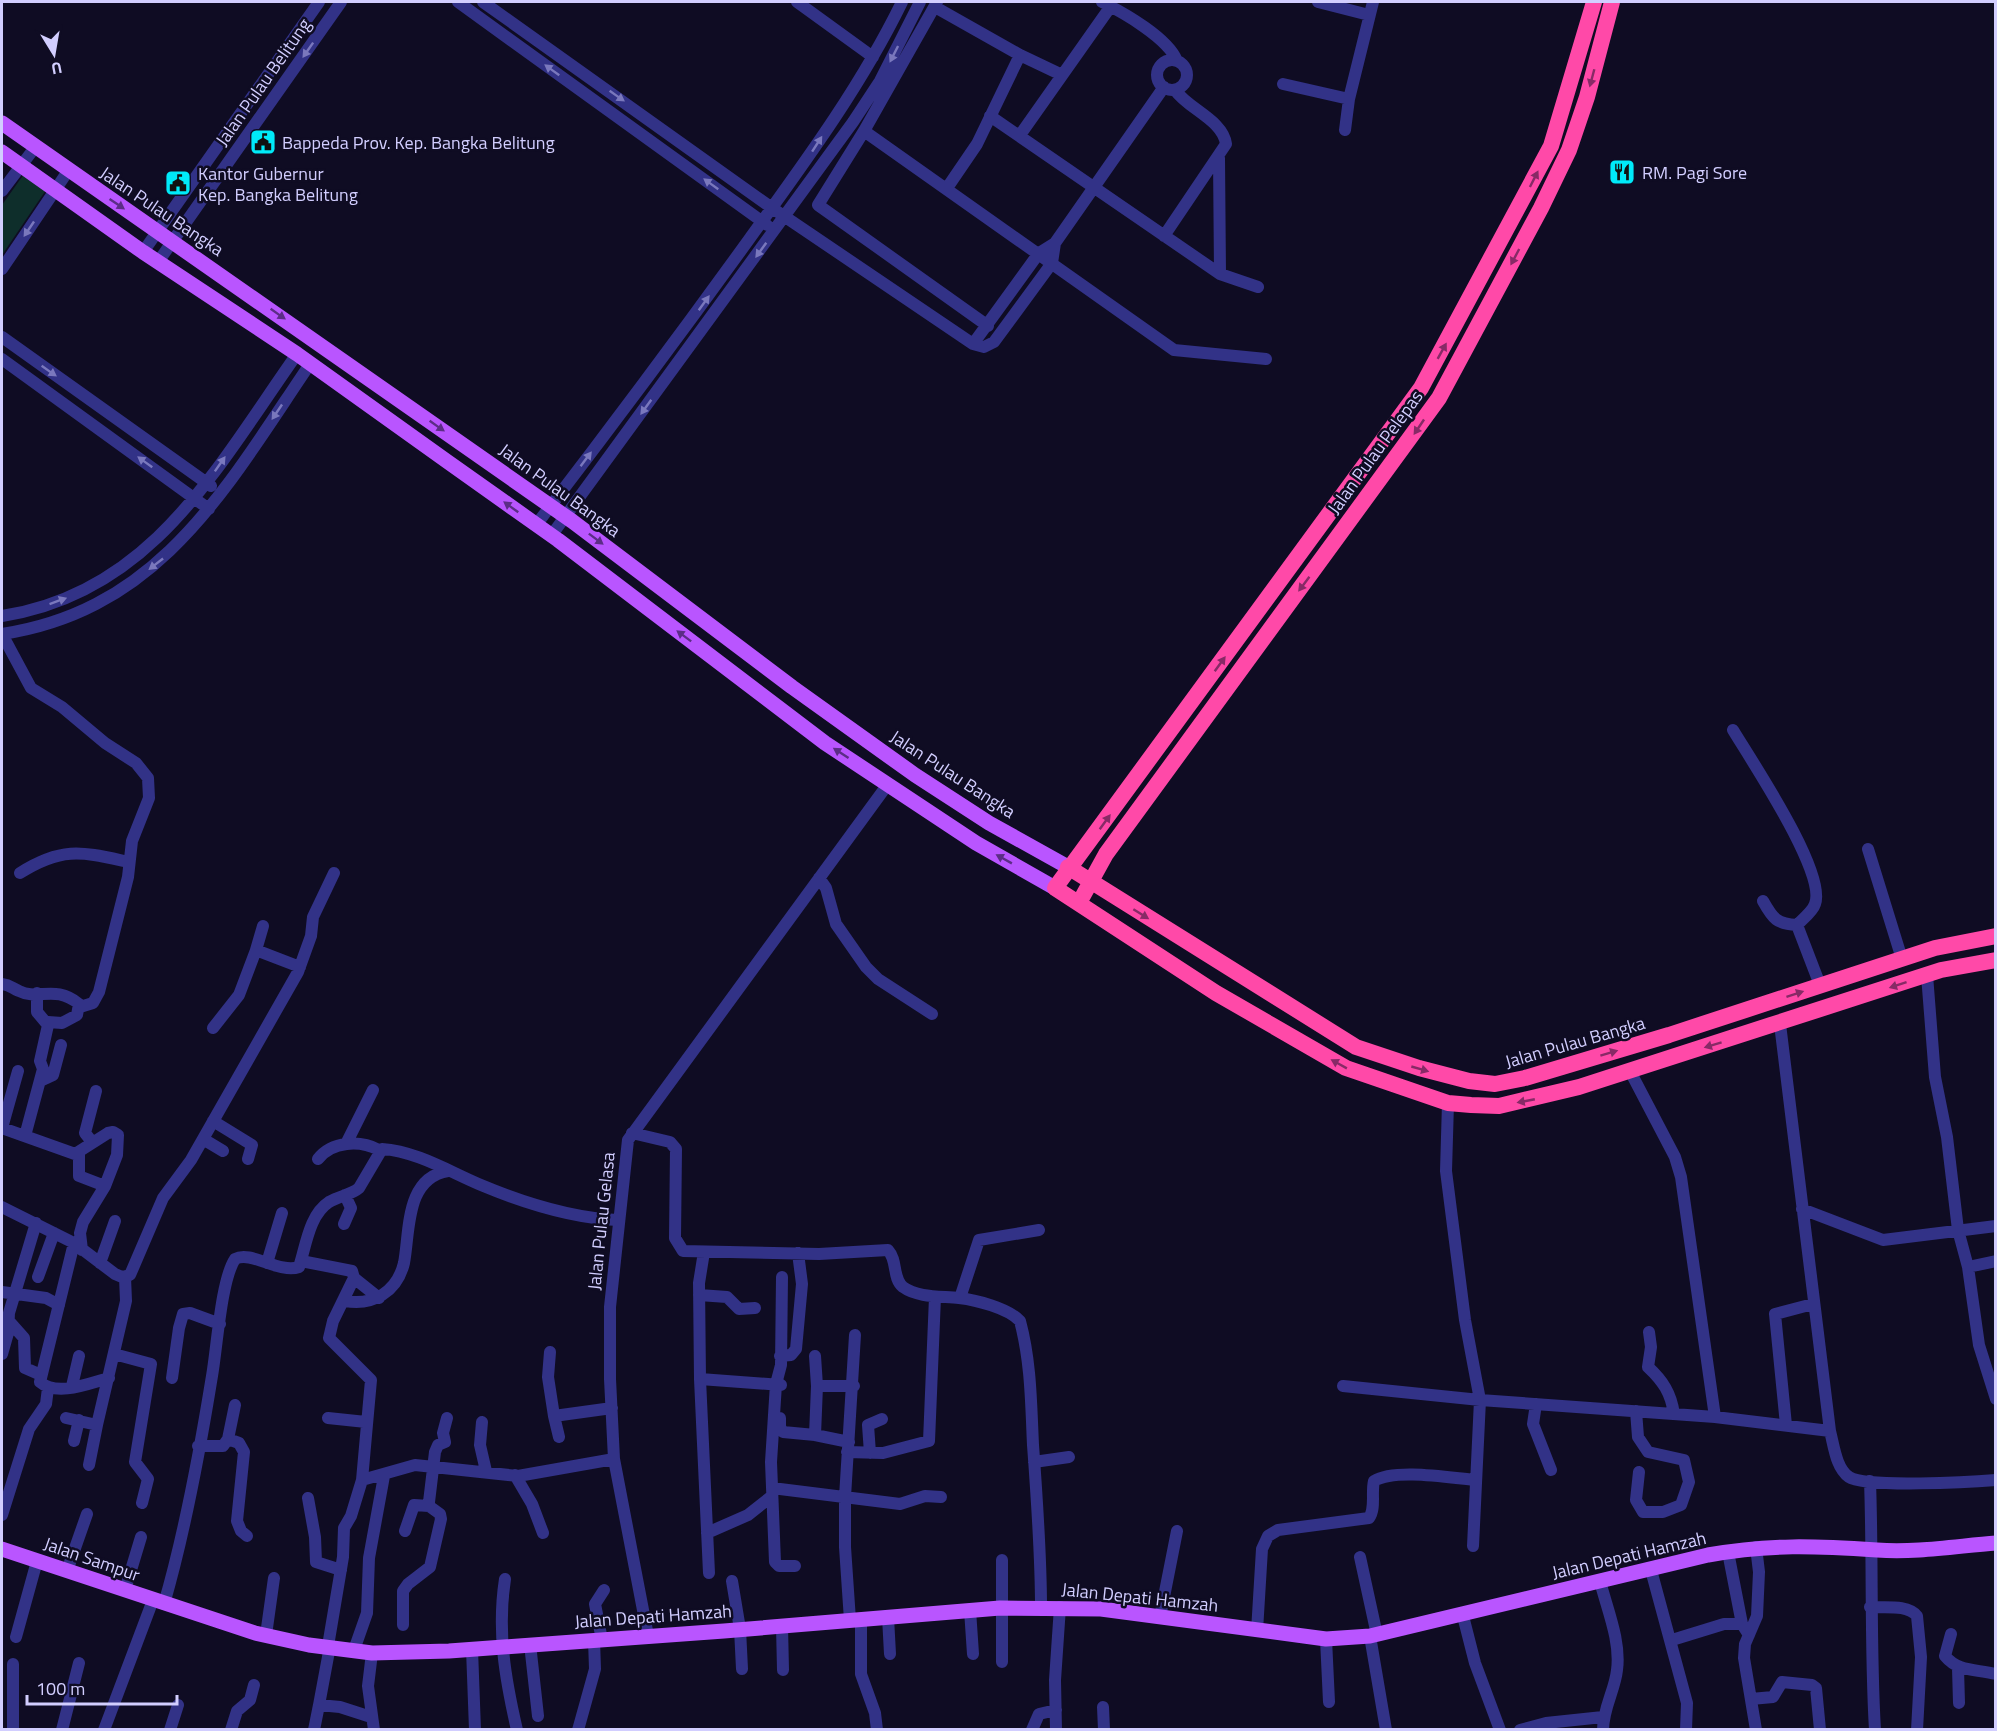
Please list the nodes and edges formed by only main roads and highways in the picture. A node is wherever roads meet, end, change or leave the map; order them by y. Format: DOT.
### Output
graph roads {
  1 [pos="1594,2"];
  2 [pos="1612,2"];
  3 [pos="1592,43"];
  4 [pos="2,123"];
  5 [pos="2,152"];
  6 [pos="1068,867"];
  7 [pos="1091,883"];
  8 [pos="1055,888"];
  9 [pos="1079,903"];
  10 [pos="1995,936"];
  11 [pos="1995,960"];
  12 [pos="1736,1013"];
  13 [pos="1743,1036"];
  14 [pos="1995,1543"];
  15 [pos="2,1549"];
  16 [pos="162,1603"];
  1 -- 3 [label="highway, Jalan Pulau Pelepas"];
  2 -- 3 [label="highway, Jalan Pulau Pelepas"];
  6 -- 3 [label="highway, Jalan Pulau Pelepas, one-way"];
  3 -- 7 [label="highway, Jalan Pulau Pelepas, one-way"];
  4 -- 6 [label="main road, Jalan Pulau Bangka, one-way"];
  8 -- 5 [label="main road, one-way"];
  6 -- 7 [label="highway, Jalan Pulau Bangka"];
  6 -- 8 [label="highway, Jalan Pulau Pelepas"];
  7 -- 9 [label="highway, Jalan Pulau Pelepas"];
  7 -- 12 [label="highway, Jalan Pulau Bangka, one-way"];
  8 -- 9 [label="highway"];
  13 -- 9 [label="highway, one-way"];
  12 -- 10 [label="highway, Jalan Pulau Bangka, one-way"];
  11 -- 13 [label="highway, one-way"];
  12 -- 13 [label="highway"];
  14 -- 16 [label="main road, Jalan Depati Hamzah"];
  15 -- 16 [label="main road, Jalan Sampur"];
}
